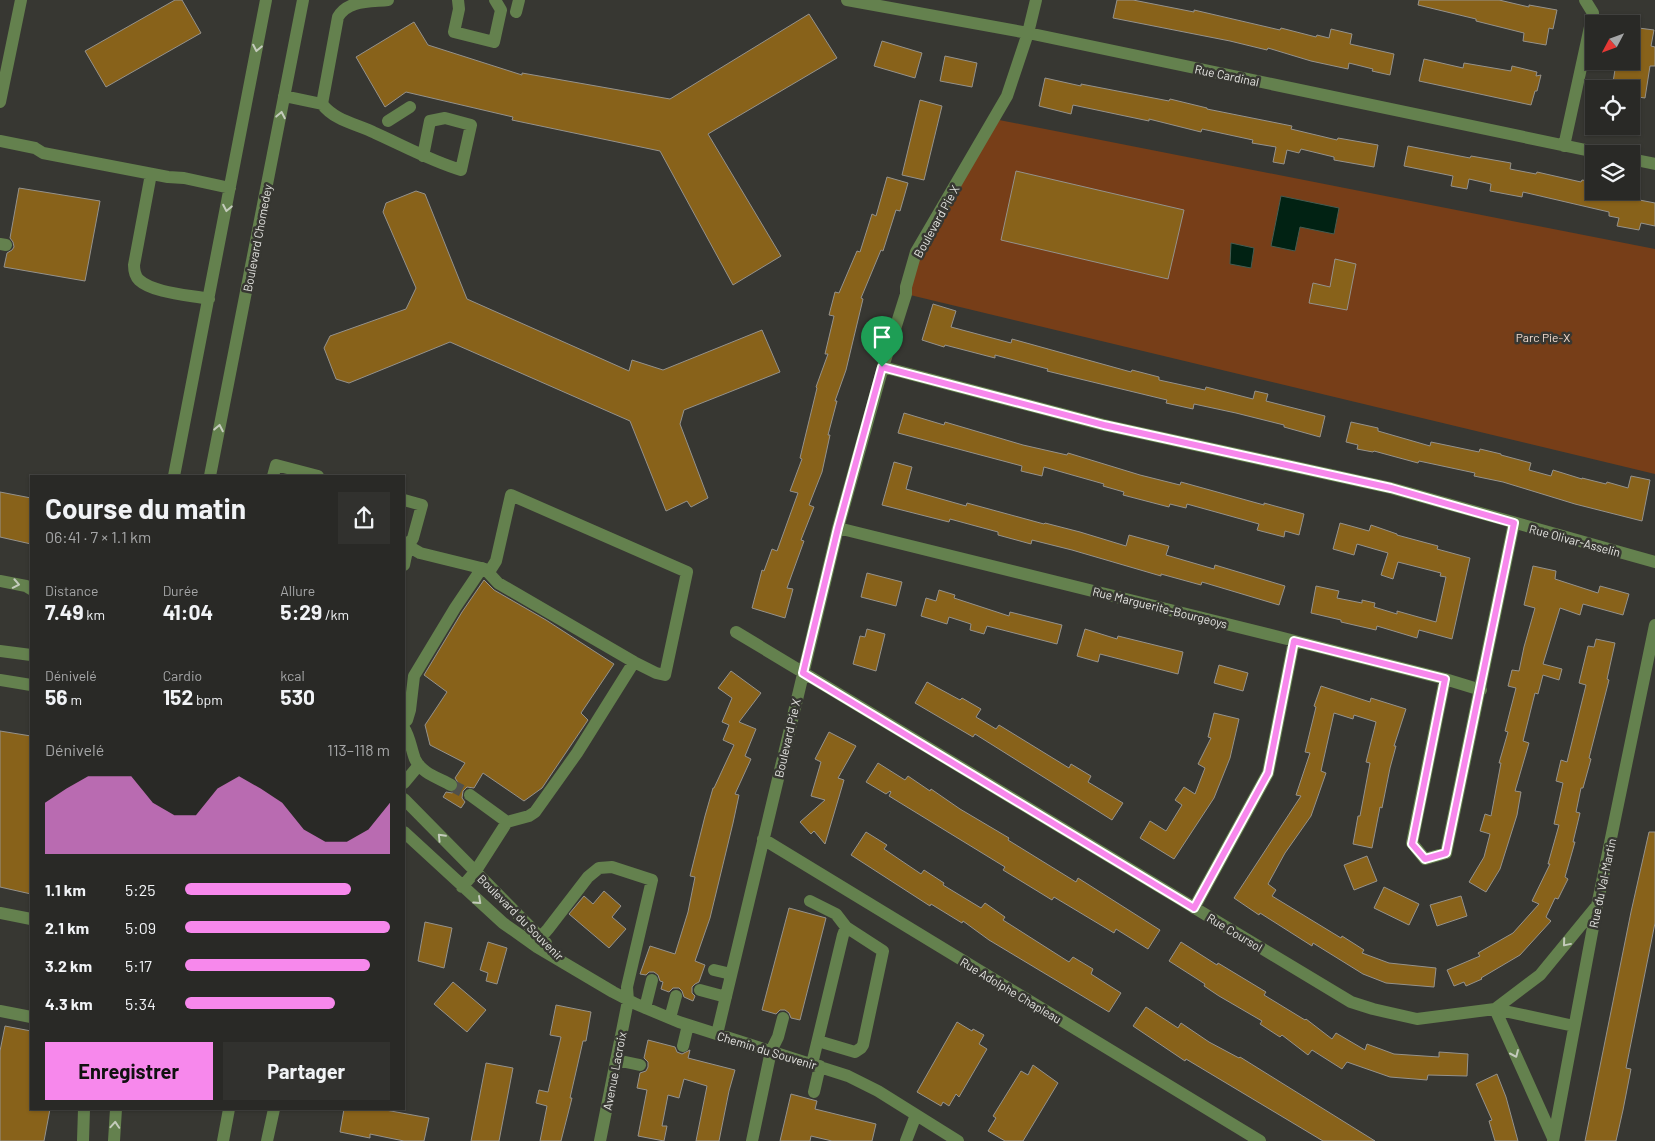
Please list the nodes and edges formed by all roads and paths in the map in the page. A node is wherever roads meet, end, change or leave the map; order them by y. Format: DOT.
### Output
graph roads {
  1 [pos="21,0"];
  2 [pos="266,0"];
  3 [pos="303,0"];
  4 [pos="388,0"];
  5 [pos="458,0"];
  6 [pos="495,0"];
  7 [pos="848,0"];
  8 [pos="1036,0"];
  9 [pos="1585,0"];
  10 [pos="1028,34"];
  11 [pos="5,56"];
  12 [pos="284,96"];
  13 [pos="0,99"];
  14 [pos="322,104"];
  15 [pos="410,107"];
  16 [pos="388,121"];
  17 [pos="0,141"];
  18 [pos="1564,146"];
  19 [pos="1585,150"];
  20 [pos="423,156"];
  21 [pos="1640,161"];
  22 [pos="1655,164"];
  23 [pos="151,174"];
  24 [pos="230,188"];
  25 [pos="209,299"];
  26 [pos="882,367"];
  27 [pos="174,475"];
  28 [pos="210,475"];
  29 [pos="273,475"];
  30 [pos="314,475"];
  31 [pos="405,500"];
  32 [pos="1514,523"];
  33 [pos="838,528"];
  34 [pos="406,544"];
  35 [pos="1655,562"];
  36 [pos="486,570"];
  37 [pos="0,581"];
  38 [pos="30,588"];
  39 [pos="1655,625"];
  40 [pos="736,632"];
  41 [pos="1294,641"];
  42 [pos="0,651"];
  43 [pos="30,655"];
  44 [pos="1652,660"];
  45 [pos="634,662"];
  46 [pos="803,673"];
  47 [pos="1445,679"];
  48 [pos="0,680"];
  49 [pos="30,685"];
  50 [pos="1481,690"];
  51 [pos="405,722"];
  52 [pos="405,730"];
  53 [pos="419,765"];
  54 [pos="405,782"];
  55 [pos="451,785"];
  56 [pos="470,795"];
  57 [pos="405,801"];
  58 [pos="507,822"];
  59 [pos="405,833"];
  60 [pos="763,839"];
  61 [pos="475,872"];
  62 [pos="462,887"];
  63 [pos="810,900"];
  64 [pos="1597,906"];
  65 [pos="1194,908"];
  66 [pos="0,913"];
  67 [pos="30,919"];
  68 [pos="846,927"];
  69 [pos="537,941"];
  70 [pos="571,967"];
  71 [pos="714,970"];
  72 [pos="732,974"];
  73 [pos="652,980"];
  74 [pos="700,990"];
  75 [pos="676,996"];
  76 [pos="726,998"];
  77 [pos="628,1001"];
  78 [pos="646,1008"];
  79 [pos="1495,1010"];
  80 [pos="0,1011"];
  81 [pos="30,1017"];
  82 [pos="670,1018"];
  83 [pos="783,1018"];
  84 [pos="688,1025"];
  85 [pos="1574,1026"];
  86 [pos="716,1034"];
  87 [pos="818,1041"];
  88 [pos="683,1046"];
  89 [pos="771,1051"];
  90 [pos="616,1060"];
  91 [pos="640,1065"];
  92 [pos="816,1065"];
  93 [pos="814,1092"];
  94 [pos="84,1110"];
  95 [pos="116,1110"];
  96 [pos="229,1110"];
  97 [pos="274,1110"];
  98 [pos="916,1115"];
  99 [pos="1553,1140"];
  100 [pos="83,1141"];
  101 [pos="114,1141"];
  102 [pos="224,1141"];
  103 [pos="268,1141"];
  104 [pos="600,1141"];
  105 [pos="752,1141"];
  106 [pos="906,1141"];
  107 [pos="958,1141"];
  108 [pos="1260,1141"];
  1 -- 11 [label="street"];
  2 -- 24 [label="street, one-way"];
  3 -- 12 [label="street, Boulevard Chomedey"];
  4 -- 14 [label="street"];
  5 -- 6 [label="street"];
  7 -- 10 [label="street, Rue Cardinal"];
  8 -- 10 [label="street, Boulevard Pie X"];
  9 -- 18 [label="street"];
  10 -- 18 [label="street, Rue Cardinal"];
  10 -- 26 [label="street, Boulevard Pie X"];
  11 -- 13 [label="street"];
  12 -- 14 [label="street"];
  28 -- 12 [label="street, Boulevard Chomedey, one-way"];
  14 -- 20 [label="street"];
  15 -- 16 [label="street"];
  17 -- 23 [label="street"];
  18 -- 19 [label="street, Rue Cardinal"];
  20 -- 20 [label="street"];
  21 -- 22 [label="street"];
  23 -- 24 [label="street"];
  23 -- 25 [label="street"];
  24 -- 25 [label="street, one-way"];
  25 -- 27 [label="street"];
  26 -- 32 [label="street, Rue Olivar-Asselin"];
  26 -- 33 [label="street, Boulevard Pie X"];
  29 -- 30 [label="street"];
  31 -- 34 [label="street"];
  32 -- 35 [label="street, Rue Olivar-Asselin"];
  32 -- 50 [label="street"];
  33 -- 41 [label="street, Rue Marguerite-Bourgeoys"];
  33 -- 46 [label="street, Boulevard Pie X"];
  34 -- 36 [label="street"];
  36 -- 45 [label="street"];
  36 -- 45 [label="street"];
  36 -- 51 [label="street"];
  37 -- 38 [label="street, one-way"];
  39 -- 44 [label="street, Rue du Val-Martin"];
  40 -- 46 [label="street, Rue Coursol"];
  41 -- 47 [label="street, Rue Marguerite-Bourgeoys"];
  41 -- 65 [label="street"];
  42 -- 43 [label="street"];
  44 -- 64 [label="street, Rue du Val-Martin"];
  45 -- 58 [label="street"];
  46 -- 60 [label="street, Boulevard Pie X"];
  46 -- 65 [label="street, Rue Coursol"];
  47 -- 50 [label="street, Rue Marguerite-Bourgeoys"];
  47 -- 50 [label="street"];
  48 -- 49 [label="street"];
  52 -- 53 [label="street"];
  53 -- 54 [label="street"];
  53 -- 55 [label="street"];
  56 -- 58 [label="street"];
  61 -- 57 [label="street, Boulevard du Souvenir, one-way"];
  58 -- 61 [label="street"];
  59 -- 62 [label="street, Boulevard du Souvenir"];
  60 -- 72 [label="street, Boulevard Pie X"];
  60 -- 108 [label="street, Rue Adolphe Chapleau"];
  61 -- 62 [label="street"];
  61 -- 69 [label="street, Boulevard du Souvenir"];
  62 -- 69 [label="street, Boulevard du Souvenir, one-way"];
  63 -- 68 [label="street"];
  64 -- 79 [label="street, one-way"];
  64 -- 85 [label="street, Rue du Val-Martin"];
  65 -- 79 [label="street, Rue Coursol"];
  66 -- 67 [label="street"];
  68 -- 87 [label="street"];
  68 -- 87 [label="street"];
  69 -- 70 [label="street, Boulevard du Souvenir"];
  69 -- 77 [label="street, Avenue Lacroix"];
  70 -- 77 [label="street, Chemin du Souvenir"];
  71 -- 72 [label="street"];
  72 -- 76 [label="street, Boulevard Pie X"];
  73 -- 78 [label="street"];
  74 -- 76 [label="street"];
  75 -- 82 [label="street"];
  76 -- 86 [label="street, Boulevard Pie X"];
  77 -- 78 [label="street, Chemin du Souvenir"];
  77 -- 90 [label="street, Avenue Lacroix"];
  78 -- 82 [label="street, Chemin du Souvenir"];
  79 -- 85 [label="street, Rue Coursol"];
  79 -- 99 [label="street, one-way"];
  80 -- 81 [label="street"];
  82 -- 84 [label="street, Chemin du Souvenir"];
  83 -- 89 [label="street"];
  84 -- 86 [label="street, Chemin du Souvenir"];
  84 -- 88 [label="street"];
  85 -- 99 [label="street, Rue du Val-Martin"];
  86 -- 89 [label="street, Chemin du Souvenir"];
  87 -- 92 [label="street"];
  89 -- 92 [label="street, Chemin du Souvenir"];
  89 -- 105 [label="street"];
  90 -- 91 [label="street"];
  90 -- 104 [label="street, Avenue Lacroix"];
  92 -- 93 [label="street"];
  92 -- 98 [label="street, Chemin du Souvenir"];
  94 -- 100 [label="street"];
  101 -- 95 [label="street, one-way"];
  96 -- 102 [label="street"];
  97 -- 103 [label="street"];
  98 -- 106 [label="street"];
  98 -- 107 [label="street, Chemin du Souvenir"];
}
